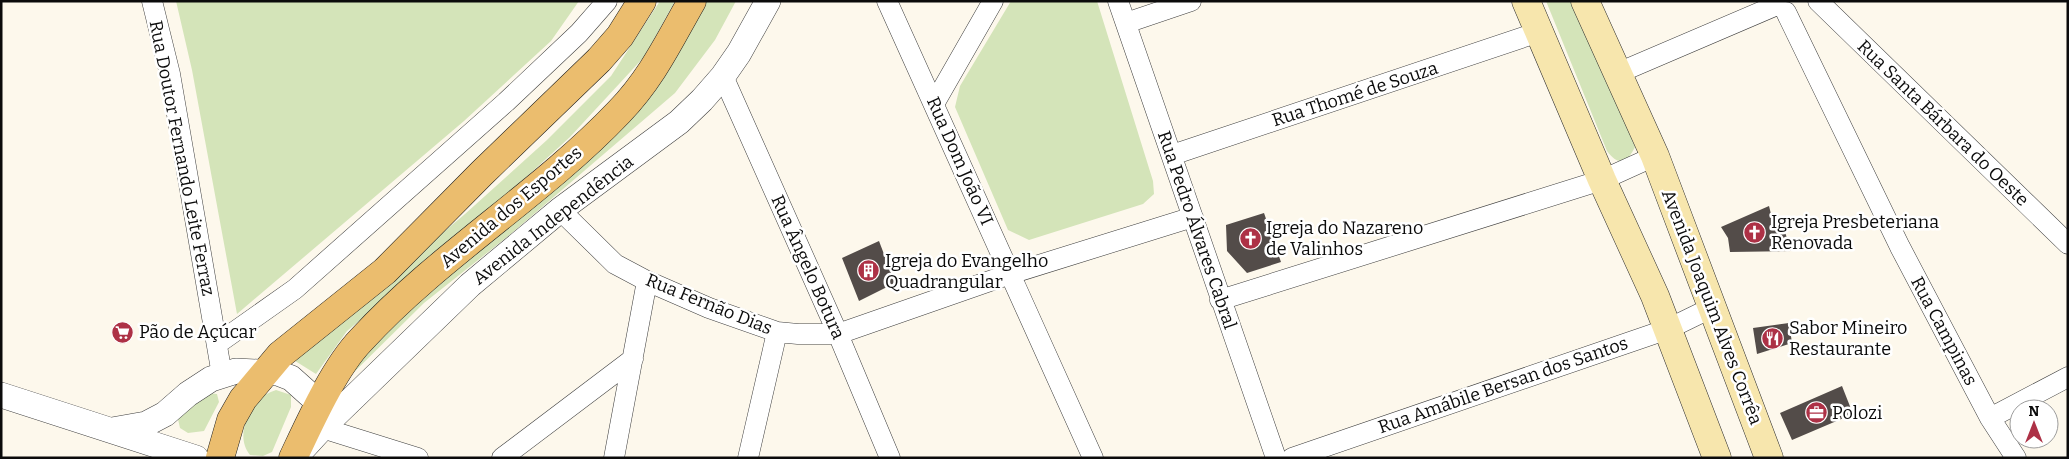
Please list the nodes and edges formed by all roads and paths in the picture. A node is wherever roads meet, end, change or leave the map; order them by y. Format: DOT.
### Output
graph roads {
  1 [pos="152,1"];
  2 [pos="606,1"];
  3 [pos="642,1"];
  4 [pos="692,1"];
  5 [pos="768,1"];
  6 [pos="887,1"];
  7 [pos="993,1"];
  8 [pos="1118,1"];
  9 [pos="1191,1"];
  10 [pos="1526,1"];
  11 [pos="1585,1"];
  12 [pos="1807,1"];
  13 [pos="1818,1"];
  14 [pos="1779,6"];
  15 [pos="1126,23"];
  16 [pos="1539,32"];
  17 [pos="1618,73"];
  18 [pos="723,76"];
  19 [pos="934,104"];
  20 [pos="1172,155"];
  21 [pos="1655,156"];
  22 [pos="1602,180"];
  23 [pos="560,210"];
  24 [pos="1193,217"];
  25 [pos="2068,244"];
  26 [pos="1010,274"];
  27 [pos="647,281"];
  28 [pos="1220,300"];
  29 [pos="1712,308"];
  30 [pos="1668,329"];
  31 [pos="777,332"];
  32 [pos="838,334"];
  33 [pos="217,344"];
  34 [pos="633,359"];
  35 [pos="264,373"];
  36 [pos="222,375"];
  37 [pos="2068,376"];
  38 [pos="1,395"];
  39 [pos="165,414"];
  40 [pos="321,416"];
  41 [pos="1990,418"];
  42 [pos="112,430"];
  43 [pos="168,450"];
  44 [pos="196,458"];
  45 [pos="220,458"];
  46 [pos="294,458"];
  47 [pos="418,458"];
  48 [pos="502,458"];
  49 [pos="614,458"];
  50 [pos="748,458"];
  51 [pos="890,458"];
  52 [pos="1093,458"];
  53 [pos="1276,458"];
  54 [pos="1292,458"];
  55 [pos="1717,458"];
  56 [pos="1769,458"];
  57 [pos="2016,458"];
  1 -- 33 [label="street, Rua Doutor Fernando Leite Ferraz"];
  2 -- 33 [label="street"];
  3 -- 35 [label="main road, Avenida dos Esportes"];
  4 -- 40 [label="main road, Avenida dos Esportes"];
  5 -- 18 [label="street, Avenida Independência"];
  6 -- 19 [label="street, Rua Dom João VI"];
  7 -- 19 [label="street"];
  8 -- 15 [label="street, Rua Pedro Álvares Cabral"];
  9 -- 15 [label="street"];
  10 -- 16 [label="main road"];
  11 -- 17 [label="main road, Avenida Joaquim Alves Corrêa"];
  12 -- 14 [label="street"];
  13 -- 25 [label="street, Rua Santa Bárbara do Oeste"];
  14 -- 17 [label="street"];
  14 -- 41 [label="street, Rua Campinas"];
  15 -- 20 [label="street, Rua Pedro Álvares Cabral"];
  16 -- 20 [label="street, Rua Thomé de Souza"];
  16 -- 22 [label="main road"];
  17 -- 21 [label="main road, Avenida Joaquim Alves Corrêa"];
  18 -- 23 [label="street, Avenida Independência"];
  18 -- 32 [label="street, Rua Ângelo Botura"];
  19 -- 26 [label="street, Rua Dom João VI"];
  20 -- 24 [label="street, Rua Pedro Álvares Cabral"];
  21 -- 22 [label="street"];
  21 -- 29 [label="main road, Avenida Joaquim Alves Corrêa"];
  22 -- 28 [label="street"];
  22 -- 30 [label="main road"];
  23 -- 27 [label="street, Rua Fernão Dias"];
  23 -- 40 [label="street, Avenida Independência"];
  24 -- 26 [label="street, Rua Fernão Dias"];
  24 -- 28 [label="street, Rua Pedro Álvares Cabral"];
  26 -- 32 [label="street, Rua Fernão Dias"];
  26 -- 52 [label="street, Rua Dom João VI"];
  27 -- 31 [label="street, Rua Fernão Dias"];
  27 -- 34 [label="street"];
  28 -- 53 [label="street, Rua Pedro Álvares Cabral"];
  29 -- 30 [label="street, Rua Amábile Bersan dos Santos"];
  29 -- 56 [label="main road, Avenida Joaquim Alves Corrêa"];
  30 -- 54 [label="street, Rua Amábile Bersan dos Santos"];
  30 -- 55 [label="main road"];
  31 -- 32 [label="street, Rua Fernão Dias"];
  31 -- 50 [label="street"];
  32 -- 51 [label="street, Rua Ângelo Botura"];
  33 -- 36 [label="street, Rua Doutor Fernando Leite Ferraz"];
  34 -- 48 [label="street"];
  34 -- 49 [label="street"];
  35 -- 36 [label="street"];
  35 -- 40 [label="street"];
  35 -- 45 [label="main road, Avenida dos Esportes"];
  36 -- 39 [label="street"];
  37 -- 41 [label="street"];
  38 -- 42 [label="street"];
  39 -- 42 [label="street"];
  39 -- 43 [label="street"];
  40 -- 46 [label="main road, Avenida dos Esportes"];
  40 -- 47 [label="street"];
  41 -- 57 [label="street, Rua Campinas"];
  42 -- 43 [label="street"];
  43 -- 44 [label="street"];
}
